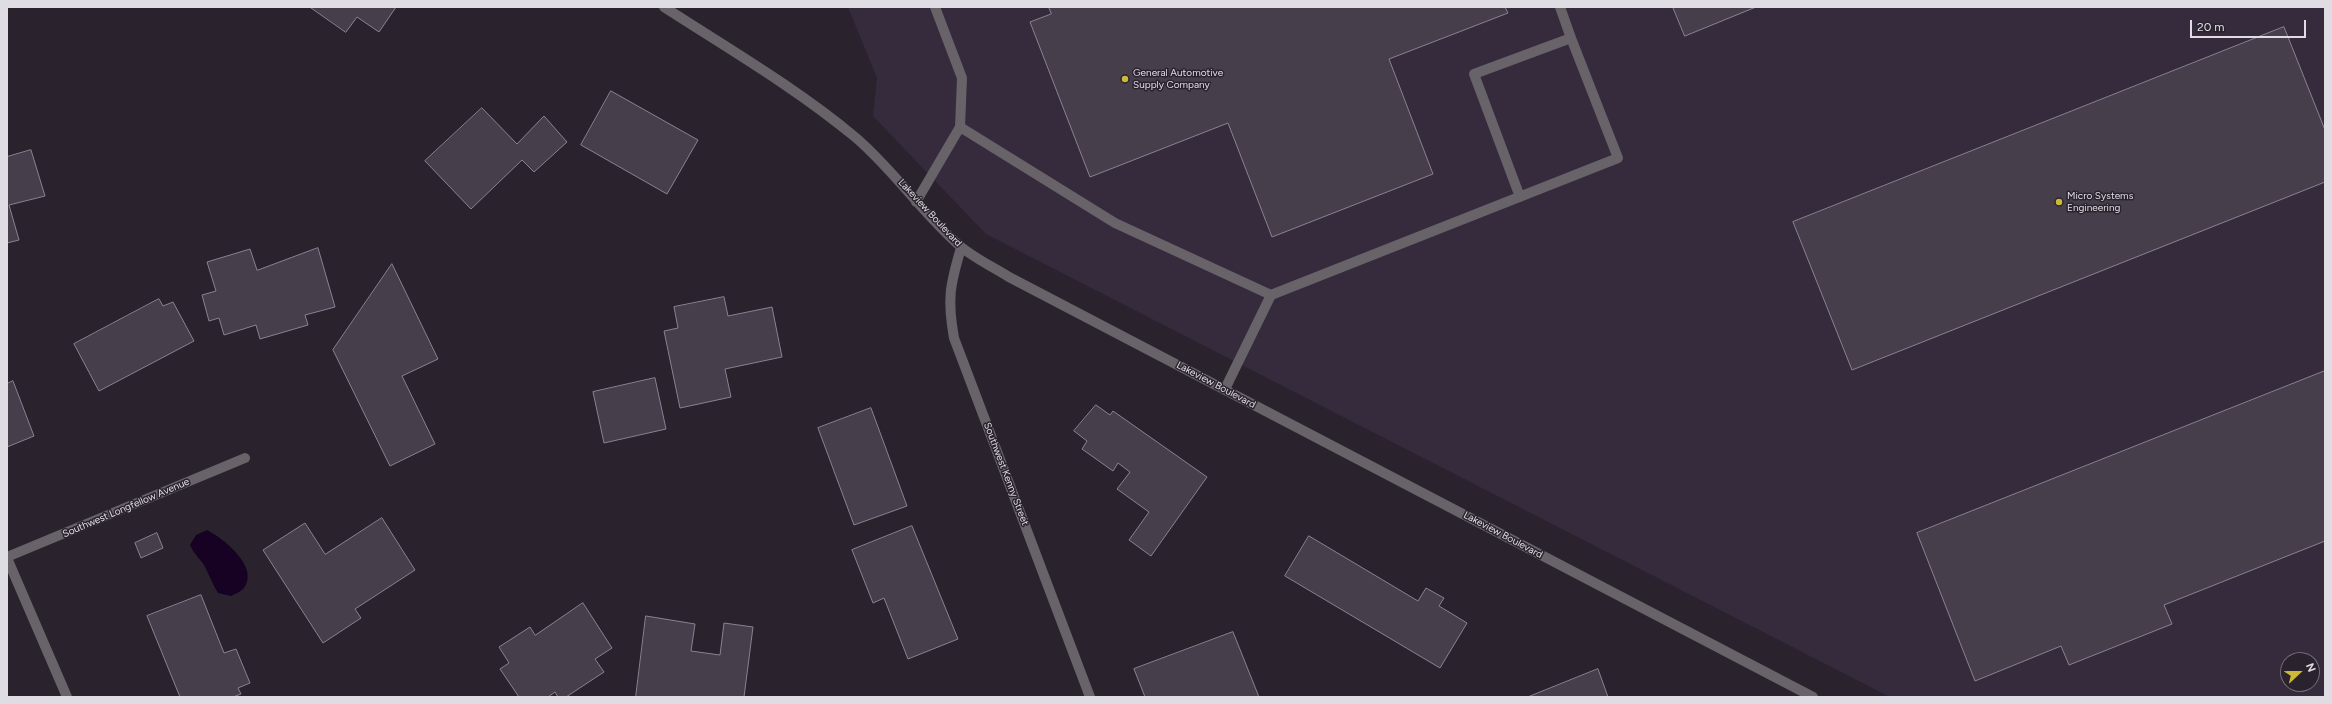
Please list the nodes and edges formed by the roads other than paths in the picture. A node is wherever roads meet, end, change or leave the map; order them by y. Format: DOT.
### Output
graph roads {
  1 [pos="664,7"];
  2 [pos="935,7"];
  3 [pos="1560,7"];
  4 [pos="1571,38"];
  5 [pos="960,127"];
  6 [pos="1520,197"];
  7 [pos="916,202"];
  8 [pos="961,248"];
  9 [pos="1271,295"];
  10 [pos="1225,389"];
  11 [pos="245,458"];
  12 [pos="7,558"];
  13 [pos="67,697"];
  14 [pos="1090,697"];
  15 [pos="1813,697"];
  1 -- 7 [label="street, Lakeview Boulevard"];
  2 -- 5 [label="street"];
  3 -- 4 [label="street"];
  4 -- 6 [label="street"];
  4 -- 6 [label="street"];
  5 -- 7 [label="street"];
  5 -- 9 [label="street"];
  6 -- 9 [label="street"];
  7 -- 8 [label="street, Lakeview Boulevard"];
  8 -- 10 [label="street, Lakeview Boulevard"];
  8 -- 14 [label="street, Southwest Kenny Street"];
  9 -- 10 [label="street"];
  10 -- 15 [label="street, Lakeview Boulevard"];
  11 -- 12 [label="street, Southwest Longfellow Avenue"];
  12 -- 13 [label="street"];
}
